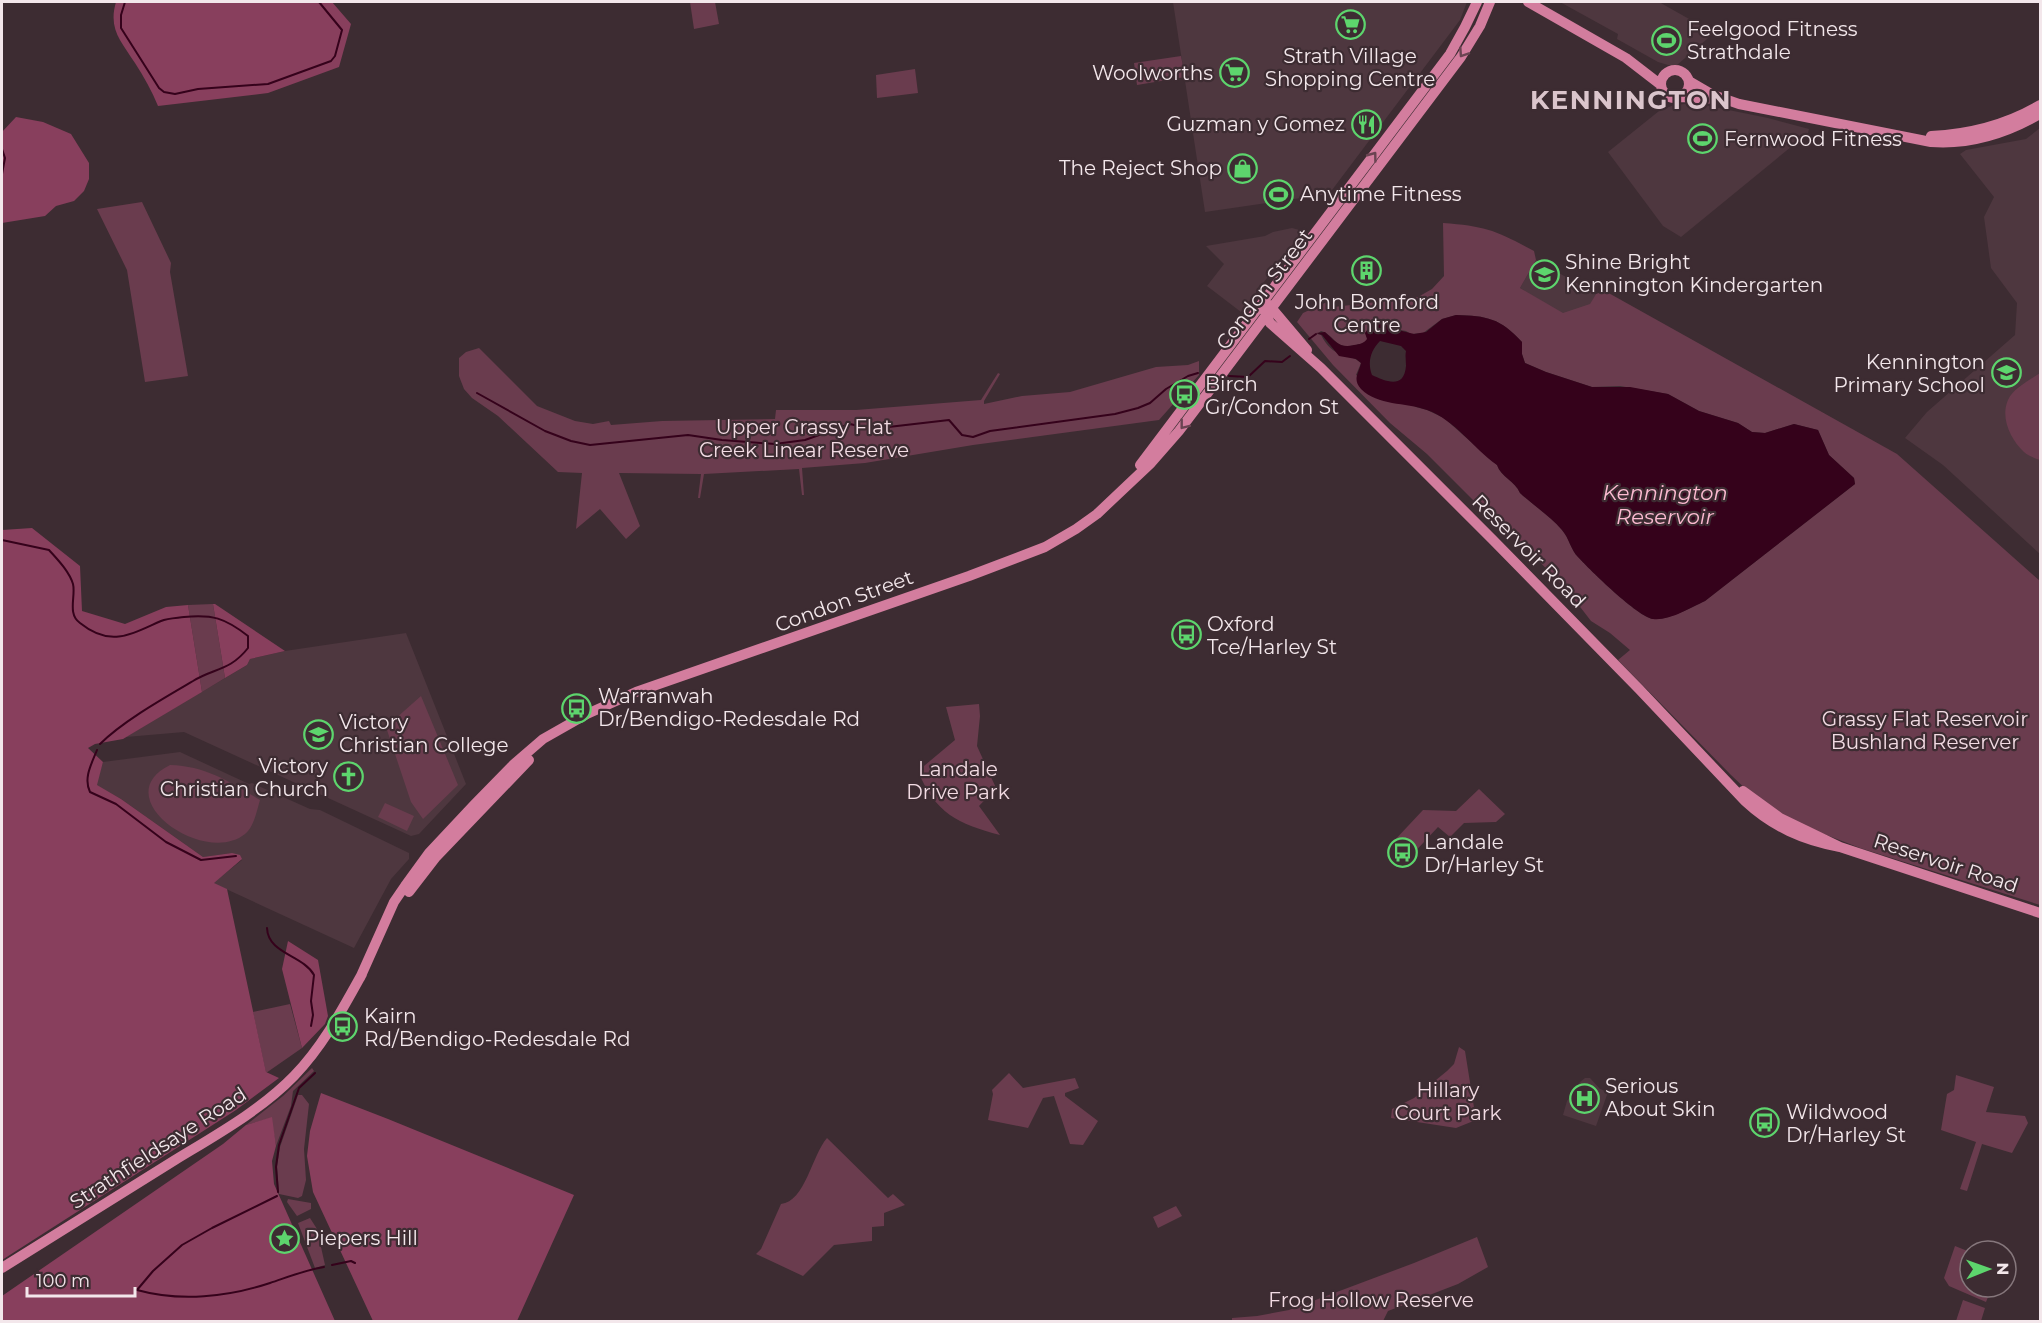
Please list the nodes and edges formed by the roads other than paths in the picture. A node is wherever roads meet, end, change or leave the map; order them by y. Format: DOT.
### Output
graph roads {
  1 [pos="1477,2"];
  2 [pos="1490,2"];
  3 [pos="1527,2"];
  4 [pos="1626,58"];
  5 [pos="1671,71"];
  6 [pos="1689,81"];
  7 [pos="1661,85"];
  8 [pos="1680,98"];
  9 [pos="1725,100"];
  10 [pos="2040,105"];
  11 [pos="2040,113"];
  12 [pos="2013,120"];
  13 [pos="1895,135"];
  14 [pos="1328,224"];
  15 [pos="1268,308"];
  16 [pos="1114,499"];
  17 [pos="2040,913"];
  18 [pos="321,1042"];
  19 [pos="2,1268"];
  14 -- 1 [label="main road, Condon Street, one-way"];
  2 -- 14 [label="main road, Condon Street, one-way"];
  3 -- 4 [label="main road"];
  4 -- 5 [label="main road"];
  4 -- 7 [label="main road"];
  5 -- 6 [label="main road"];
  5 -- 7 [label="main road"];
  6 -- 8 [label="main road"];
  6 -- 9 [label="main road"];
  7 -- 8 [label="main road"];
  8 -- 9 [label="main road"];
  9 -- 13 [label="main road"];
  10 -- 12 [label="main road"];
  11 -- 12 [label="main road"];
  11 -- 13 [label="main road"];
  12 -- 13 [label="main road"];
  14 -- 15 [label="main road, Condon Street"];
  15 -- 16 [label="main road, Condon Street"];
  15 -- 16 [label="main road, Condon Street, one-way"];
  15 -- 17 [label="main road, Reservoir Road"];
  16 -- 18 [label="main road, Condon Street"];
  18 -- 19 [label="main road, Strathfieldsaye Road"];
}
